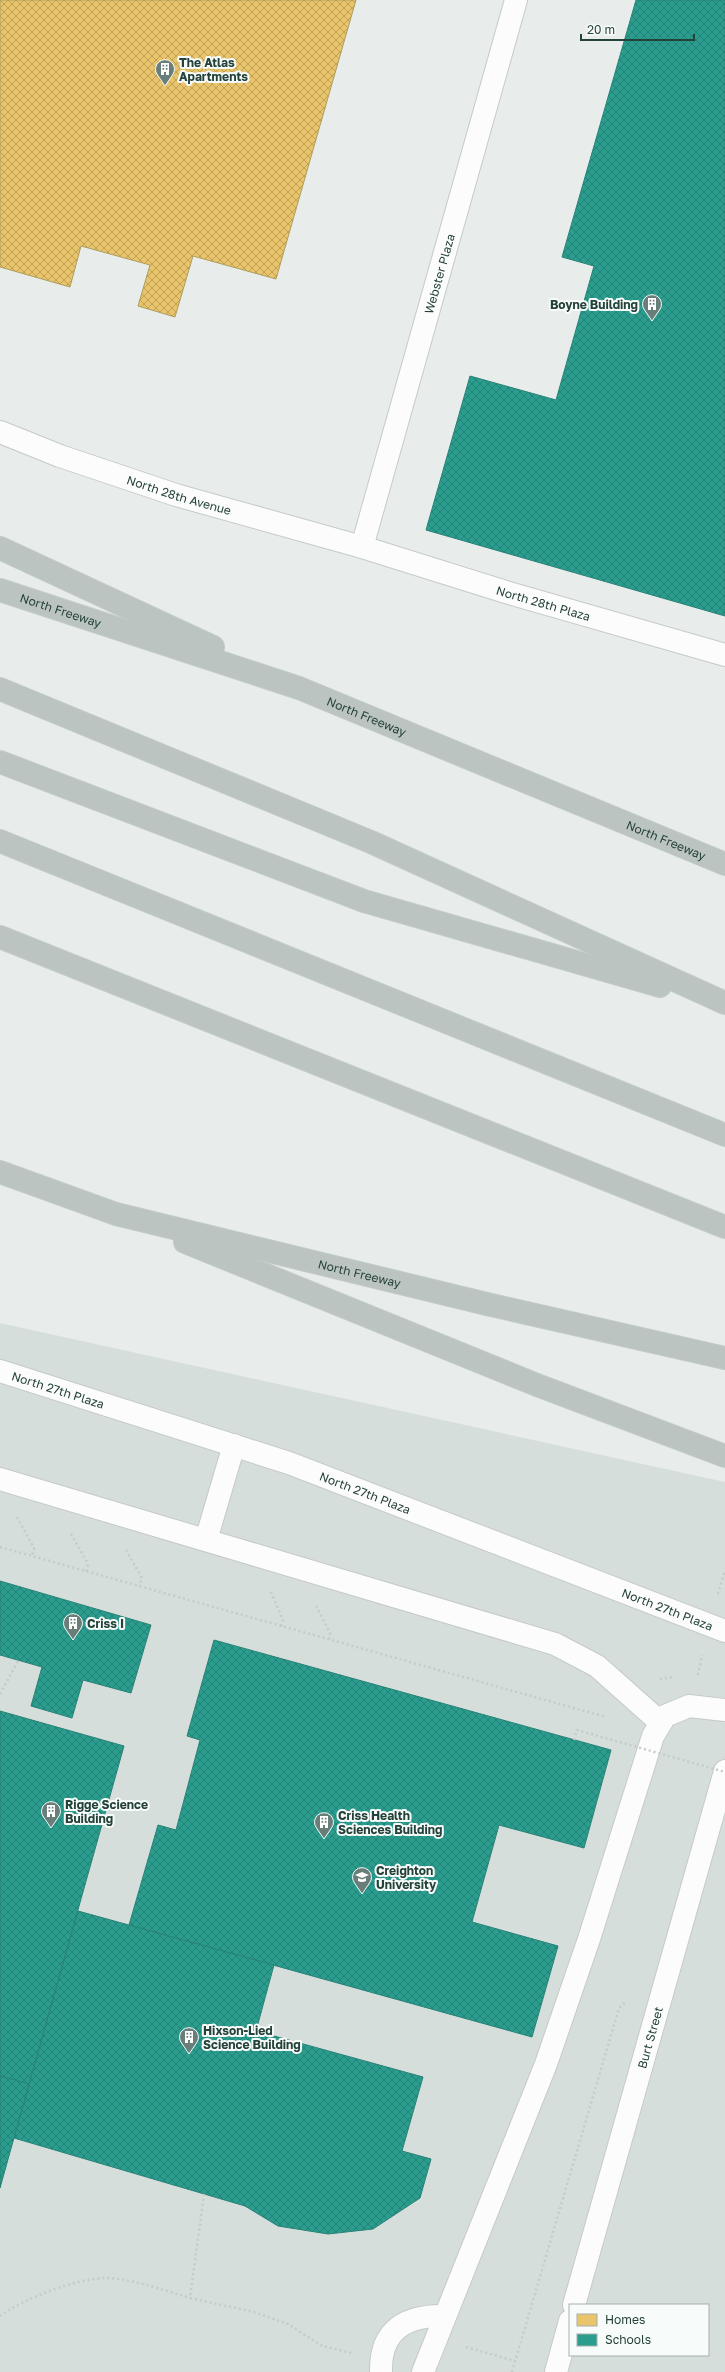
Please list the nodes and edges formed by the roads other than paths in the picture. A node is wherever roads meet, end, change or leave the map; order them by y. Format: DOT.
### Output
graph roads {
  1 [pos="516,0"];
  2 [pos="0,432"];
  3 [pos="362,547"];
  4 [pos="0,548"];
  5 [pos="0,590"];
  6 [pos="725,655"];
  7 [pos="299,688"];
  8 [pos="0,689"];
  9 [pos="0,762"];
  10 [pos="0,841"];
  11 [pos="725,864"];
  12 [pos="0,937"];
  13 [pos="725,1004"];
  14 [pos="725,1135"];
  15 [pos="0,1172"];
  16 [pos="116,1214"];
  17 [pos="724,1227"];
  18 [pos="725,1358"];
  19 [pos="0,1370"];
  20 [pos="234,1445"];
  21 [pos="725,1456"];
  22 [pos="0,1479"];
  23 [pos="206,1540"];
  24 [pos="717,1628"];
  25 [pos="716,1709"];
  26 [pos="661,1723"];
  27 [pos="725,1772"];
  28 [pos="574,2304"];
  29 [pos="445,2316"];
  30 [pos="569,2325"];
  31 [pos="381,2372"];
  32 [pos="423,2372"];
  33 [pos="556,2372"];
  1 -- 3 [label="street, Webster Plaza"];
  2 -- 3 [label="street, North 28th Avenue"];
  3 -- 6 [label="street, North 28th Plaza"];
  4 -- 7 [label="highway"];
  5 -- 7 [label="highway, North Freeway"];
  7 -- 11 [label="highway, North Freeway"];
  8 -- 13 [label="highway"];
  9 -- 13 [label="highway"];
  10 -- 14 [label="highway"];
  12 -- 17 [label="highway"];
  15 -- 16 [label="highway, North Freeway"];
  16 -- 18 [label="highway, North Freeway"];
  16 -- 21 [label="highway"];
  19 -- 20 [label="street, North 27th Plaza"];
  20 -- 23 [label="street"];
  20 -- 24 [label="street, North 27th Plaza"];
  22 -- 23 [label="street"];
  23 -- 26 [label="street"];
  25 -- 26 [label="street"];
  26 -- 29 [label="street"];
  27 -- 28 [label="street, Burt Street"];
  29 -- 31 [label="street"];
  29 -- 32 [label="street"];
  30 -- 33 [label="street"];
}
